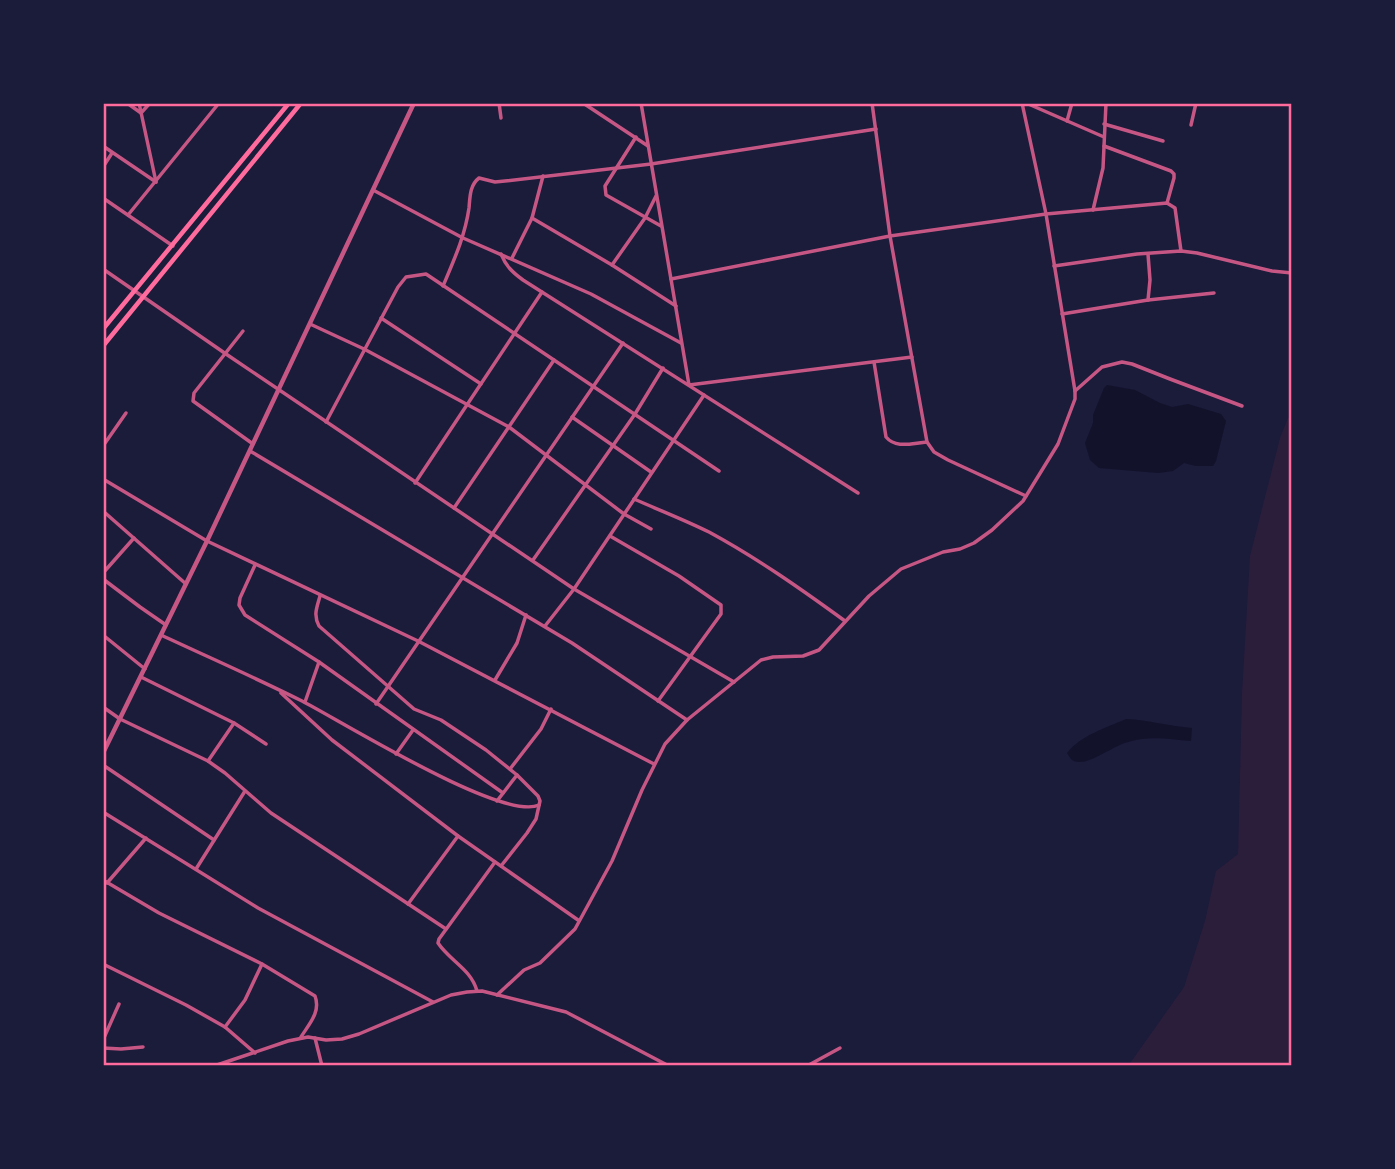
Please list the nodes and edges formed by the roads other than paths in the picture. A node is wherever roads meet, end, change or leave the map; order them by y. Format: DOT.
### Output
graph roads {
  1 [pos="127,103"];
  2 [pos="139,103"];
  3 [pos="150,103"];
  4 [pos="219,103"];
  5 [pos="289,103"];
  6 [pos="301,103"];
  7 [pos="414,103"];
  8 [pos="499,103"];
  9 [pos="583,103"];
  10 [pos="641,103"];
  11 [pos="873,103"];
  12 [pos="1024,103"];
  13 [pos="1072,103"];
  14 [pos="1106,103"];
  15 [pos="1196,103"];
  16 [pos="141,113"];
  17 [pos="501,118"];
  18 [pos="1067,121"];
  19 [pos="1104,124"];
  20 [pos="1191,125"];
  21 [pos="876,129"];
  22 [pos="636,137"];
  23 [pos="1104,137"];
  24 [pos="1163,141"];
  25 [pos="103,146"];
  26 [pos="648,146"];
  27 [pos="1104,146"];
  28 [pos="112,153"];
  29 [pos="651,163"];
  30 [pos="103,167"];
  31 [pos="617,167"];
  32 [pos="543,176"];
  33 [pos="156,182"];
  34 [pos="373,190"];
  35 [pos="657,195"];
  36 [pos="103,198"];
  37 [pos="1167,203"];
  38 [pos="1093,210"];
  39 [pos="1046,214"];
  40 [pos="128,215"];
  41 [pos="532,218"];
  42 [pos="645,218"];
  43 [pos="662,226"];
  44 [pos="890,236"];
  45 [pos="463,238"];
  46 [pos="173,246"];
  47 [pos="1181,251"];
  48 [pos="501,254"];
  49 [pos="1148,254"];
  50 [pos="512,258"];
  51 [pos="612,265"];
  52 [pos="1054,266"];
  53 [pos="103,270"];
  54 [pos="1292,273"];
  55 [pos="671,279"];
  56 [pos="443,286"];
  57 [pos="134,290"];
  58 [pos="542,292"];
  59 [pos="1214,293"];
  60 [pos="142,296"];
  61 [pos="1148,300"];
  62 [pos="676,306"];
  63 [pos="1062,314"];
  64 [pos="381,318"];
  65 [pos="310,324"];
  66 [pos="103,329"];
  67 [pos="243,331"];
  68 [pos="515,333"];
  69 [pos="623,343"];
  70 [pos="682,343"];
  71 [pos="103,346"];
  72 [pos="363,349"];
  73 [pos="226,354"];
  74 [pos="912,357"];
  75 [pos="554,360"];
  76 [pos="874,362"];
  77 [pos="663,368"];
  78 [pos="481,384"];
  79 [pos="689,385"];
  80 [pos="594,386"];
  81 [pos="278,390"];
  82 [pos="1075,391"];
  83 [pos="704,395"];
  84 [pos="467,404"];
  85 [pos="1242,406"];
  86 [pos="126,414"];
  87 [pos="635,414"];
  88 [pos="572,417"];
  89 [pos="326,422"];
  90 [pos="509,427"];
  91 [pos="674,439"];
  92 [pos="927,442"];
  93 [pos="253,444"];
  94 [pos="612,445"];
  95 [pos="103,446"];
  96 [pos="250,450"];
  97 [pos="547,455"];
  98 [pos="719,471"];
  99 [pos="652,473"];
  100 [pos="103,479"];
  101 [pos="415,483"];
  102 [pos="584,484"];
  103 [pos="858,493"];
  104 [pos="1026,496"];
  105 [pos="634,499"];
  106 [pos="454,508"];
  107 [pos="103,511"];
  108 [pos="624,514"];
  109 [pos="651,529"];
  110 [pos="492,533"];
  111 [pos="610,536"];
  112 [pos="134,538"];
  113 [pos="207,541"];
  114 [pos="533,561"];
  115 [pos="256,564"];
  116 [pos="103,573"];
  117 [pos="461,576"];
  118 [pos="103,579"];
  119 [pos="186,584"];
  120 [pos="574,589"];
  121 [pos="320,595"];
  122 [pos="526,615"];
  123 [pos="845,621"];
  124 [pos="166,625"];
  125 [pos="545,626"];
  126 [pos="103,635"];
  127 [pos="161,635"];
  128 [pos="418,641"];
  129 [pos="689,656"];
  130 [pos="319,663"];
  131 [pos="145,669"];
  132 [pos="141,677"];
  133 [pos="495,680"];
  134 [pos="734,682"];
  135 [pos="388,686"];
  136 [pos="277,689"];
  137 [pos="658,701"];
  138 [pos="305,702"];
  139 [pos="376,704"];
  140 [pos="103,707"];
  141 [pos="551,709"];
  142 [pos="120,719"];
  143 [pos="687,720"];
  144 [pos="234,723"];
  145 [pos="413,730"];
  146 [pos="266,744"];
  147 [pos="103,753"];
  148 [pos="396,754"];
  149 [pos="208,761"];
  150 [pos="655,764"];
  151 [pos="103,765"];
  152 [pos="510,769"];
  153 [pos="517,775"];
  154 [pos="245,791"];
  155 [pos="503,793"];
  156 [pos="496,801"];
  157 [pos="539,805"];
  158 [pos="103,812"];
  159 [pos="458,836"];
  160 [pos="146,838"];
  161 [pos="214,840"];
  162 [pos="495,862"];
  163 [pos="501,866"];
  164 [pos="196,869"];
  165 [pos="105,882"];
  166 [pos="408,904"];
  167 [pos="578,920"];
  168 [pos="446,929"];
  169 [pos="103,964"];
  170 [pos="262,964"];
  171 [pos="477,991"];
  172 [pos="497,995"];
  173 [pos="433,1002"];
  174 [pos="119,1004"];
  175 [pos="225,1027"];
  176 [pos="300,1038"];
  177 [pos="315,1038"];
  178 [pos="103,1040"];
  179 [pos="143,1047"];
  180 [pos="103,1048"];
  181 [pos="840,1048"];
  182 [pos="255,1053"];
  183 [pos="214,1066"];
  184 [pos="322,1066"];
  185 [pos="669,1066"];
  186 [pos="807,1066"];
  1 -- 16 [label="street"];
  2 -- 16 [label="street"];
  3 -- 16 [label="street"];
  4 -- 33 [label="street"];
  5 -- 46 [label="main road"];
  6 -- 60 [label="main road"];
  7 -- 34 [label="street"];
  8 -- 17 [label="street"];
  9 -- 22 [label="street"];
  10 -- 26 [label="street"];
  11 -- 21 [label="street"];
  12 -- 18 [label="street"];
  12 -- 39 [label="street"];
  13 -- 18 [label="street"];
  14 -- 19 [label="street"];
  15 -- 20 [label="street"];
  16 -- 33 [label="street"];
  18 -- 23 [label="street"];
  19 -- 23 [label="street"];
  19 -- 24 [label="street"];
  21 -- 29 [label="street"];
  21 -- 44 [label="street"];
  22 -- 26 [label="street"];
  22 -- 31 [label="street"];
  23 -- 27 [label="street"];
  25 -- 28 [label="street"];
  26 -- 29 [label="street"];
  27 -- 37 [label="street"];
  27 -- 38 [label="street"];
  28 -- 30 [label="street"];
  28 -- 33 [label="street"];
  29 -- 31 [label="street"];
  29 -- 35 [label="street"];
  31 -- 32 [label="street"];
  31 -- 42 [label="street"];
  32 -- 41 [label="street"];
  32 -- 45 [label="street"];
  33 -- 40 [label="street"];
  34 -- 45 [label="street"];
  34 -- 65 [label="street"];
  35 -- 42 [label="street"];
  35 -- 43 [label="street"];
  36 -- 40 [label="street"];
  37 -- 38 [label="street"];
  37 -- 47 [label="street"];
  38 -- 39 [label="street"];
  39 -- 44 [label="street"];
  39 -- 52 [label="street"];
  40 -- 46 [label="street"];
  41 -- 50 [label="street"];
  41 -- 51 [label="street"];
  42 -- 43 [label="street"];
  42 -- 51 [label="street"];
  43 -- 55 [label="street"];
  44 -- 55 [label="street"];
  44 -- 74 [label="street"];
  45 -- 48 [label="street"];
  45 -- 56 [label="street"];
  46 -- 57 [label="main road"];
  47 -- 49 [label="street"];
  47 -- 54 [label="street"];
  48 -- 50 [label="street"];
  48 -- 58 [label="street"];
  49 -- 52 [label="street"];
  49 -- 61 [label="street"];
  50 -- 70 [label="street"];
  51 -- 62 [label="street"];
  52 -- 63 [label="street"];
  53 -- 57 [label="street"];
  55 -- 62 [label="street"];
  56 -- 64 [label="street"];
  56 -- 68 [label="street"];
  57 -- 60 [label="street"];
  57 -- 66 [label="main road"];
  58 -- 68 [label="street"];
  58 -- 69 [label="street"];
  59 -- 61 [label="street"];
  60 -- 71 [label="main road"];
  60 -- 73 [label="street"];
  61 -- 63 [label="street"];
  62 -- 70 [label="street"];
  63 -- 82 [label="street"];
  64 -- 72 [label="street"];
  64 -- 78 [label="street"];
  65 -- 72 [label="street"];
  65 -- 81 [label="street"];
  67 -- 73 [label="street"];
  68 -- 75 [label="street"];
  68 -- 78 [label="street"];
  69 -- 77 [label="street"];
  69 -- 80 [label="street"];
  70 -- 79 [label="street"];
  72 -- 84 [label="street"];
  72 -- 89 [label="street"];
  73 -- 81 [label="street"];
  73 -- 93 [label="street"];
  74 -- 76 [label="street"];
  74 -- 92 [label="street"];
  75 -- 80 [label="street"];
  75 -- 90 [label="street"];
  76 -- 79 [label="street"];
  76 -- 92 [label="street"];
  77 -- 79 [label="street"];
  77 -- 87 [label="street"];
  78 -- 84 [label="street"];
  79 -- 83 [label="street"];
  80 -- 87 [label="street"];
  80 -- 88 [label="street"];
  81 -- 89 [label="street"];
  81 -- 93 [label="street"];
  82 -- 85 [label="street"];
  82 -- 104 [label="street"];
  83 -- 91 [label="street"];
  83 -- 103 [label="street"];
  84 -- 90 [label="street"];
  84 -- 101 [label="street"];
  86 -- 95 [label="street"];
  87 -- 91 [label="street"];
  87 -- 94 [label="street"];
  88 -- 94 [label="street"];
  88 -- 97 [label="street"];
  89 -- 101 [label="street"];
  90 -- 97 [label="street"];
  90 -- 106 [label="street"];
  91 -- 98 [label="street"];
  91 -- 99 [label="street"];
  92 -- 104 [label="street"];
  93 -- 96 [label="street"];
  94 -- 99 [label="street"];
  94 -- 102 [label="street"];
  96 -- 113 [label="street"];
  96 -- 117 [label="street"];
  97 -- 102 [label="street"];
  97 -- 110 [label="street"];
  99 -- 105 [label="street"];
  100 -- 113 [label="street"];
  101 -- 106 [label="street"];
  102 -- 108 [label="street"];
  102 -- 114 [label="street"];
  104 -- 123 [label="street"];
  105 -- 108 [label="street"];
  105 -- 123 [label="street"];
  106 -- 110 [label="street"];
  107 -- 112 [label="street"];
  108 -- 109 [label="street"];
  108 -- 111 [label="street"];
  110 -- 114 [label="street"];
  110 -- 117 [label="street"];
  111 -- 120 [label="street"];
  111 -- 129 [label="street"];
  112 -- 116 [label="street"];
  112 -- 119 [label="street"];
  113 -- 115 [label="street"];
  113 -- 119 [label="street"];
  114 -- 120 [label="street"];
  115 -- 121 [label="street"];
  115 -- 130 [label="street"];
  117 -- 122 [label="street"];
  117 -- 128 [label="street"];
  118 -- 124 [label="street"];
  119 -- 124 [label="street"];
  120 -- 125 [label="street"];
  120 -- 129 [label="street"];
  121 -- 128 [label="street"];
  121 -- 135 [label="street"];
  122 -- 125 [label="street"];
  122 -- 133 [label="street"];
  123 -- 134 [label="street"];
  124 -- 127 [label="street"];
  125 -- 137 [label="street"];
  126 -- 131 [label="street"];
  127 -- 131 [label="street"];
  127 -- 136 [label="street"];
  128 -- 133 [label="street"];
  128 -- 135 [label="street"];
  129 -- 134 [label="street"];
  129 -- 137 [label="street"];
  130 -- 138 [label="street"];
  130 -- 139 [label="street"];
  131 -- 132 [label="street"];
  132 -- 142 [label="street"];
  132 -- 144 [label="street"];
  133 -- 141 [label="street"];
  134 -- 143 [label="street"];
  135 -- 139 [label="street"];
  135 -- 152 [label="street"];
  136 -- 138 [label="street"];
  136 -- 159 [label="street"];
  137 -- 143 [label="street"];
  138 -- 148 [label="street"];
  139 -- 145 [label="street"];
  140 -- 142 [label="street"];
  141 -- 150 [label="street"];
  141 -- 152 [label="street"];
  142 -- 147 [label="street"];
  142 -- 149 [label="street"];
  143 -- 150 [label="street"];
  144 -- 146 [label="street"];
  144 -- 149 [label="street"];
  145 -- 148 [label="street"];
  145 -- 155 [label="street"];
  148 -- 156 [label="street"];
  149 -- 154 [label="street"];
  150 -- 167 [label="street"];
  151 -- 161 [label="street"];
  152 -- 153 [label="street"];
  153 -- 155 [label="street"];
  153 -- 157 [label="street"];
  154 -- 161 [label="street"];
  154 -- 166 [label="street"];
  155 -- 156 [label="street"];
  156 -- 157 [label="street"];
  157 -- 163 [label="street"];
  158 -- 160 [label="street"];
  159 -- 162 [label="street"];
  159 -- 166 [label="street"];
  160 -- 164 [label="street"];
  160 -- 165 [label="street"];
  161 -- 164 [label="street"];
  162 -- 163 [label="street"];
  162 -- 168 [label="street"];
  163 -- 167 [label="street"];
  164 -- 173 [label="street"];
  165 -- 170 [label="street"];
  166 -- 168 [label="street"];
  167 -- 172 [label="street"];
  168 -- 171 [label="street"];
  169 -- 175 [label="street"];
  170 -- 175 [label="street"];
  170 -- 176 [label="street"];
  171 -- 172 [label="street"];
  171 -- 173 [label="street"];
  172 -- 185 [label="street"];
  173 -- 177 [label="street"];
  174 -- 178 [label="street"];
  175 -- 182 [label="street"];
  176 -- 177 [label="street"];
  176 -- 182 [label="street"];
  177 -- 184 [label="street"];
  179 -- 180 [label="street"];
  181 -- 186 [label="street"];
  182 -- 183 [label="street"];
}
